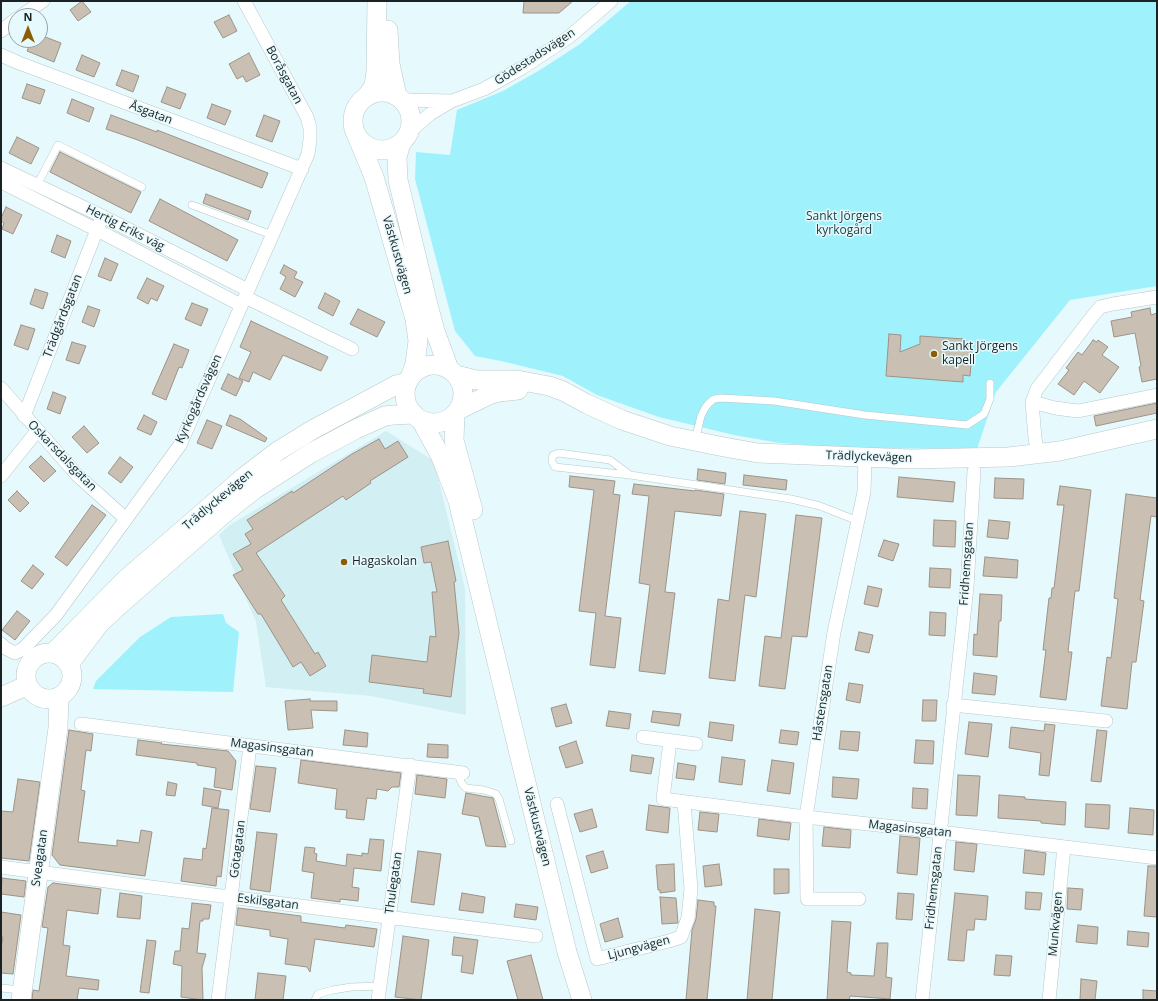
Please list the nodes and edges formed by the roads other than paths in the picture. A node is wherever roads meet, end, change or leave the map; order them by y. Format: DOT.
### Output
graph roads {
  1 [pos="43,1"];
  2 [pos="377,1"];
  3 [pos="388,1"];
  4 [pos="611,1"];
  5 [pos="248,2"];
  6 [pos="33,8"];
  7 [pos="1,55"];
  8 [pos="367,96"];
  9 [pos="399,98"];
  10 [pos="452,101"];
  11 [pos="357,136"];
  12 [pos="404,138"];
  13 [pos="308,154"];
  14 [pos="1,168"];
  15 [pos="302,169"];
  16 [pos="1,182"];
  17 [pos="37,185"];
  18 [pos="142,187"];
  19 [pos="192,205"];
  20 [pos="102,216"];
  21 [pos="97,230"];
  22 [pos="272,235"];
  23 [pos="244,297"];
  24 [pos="1157,297"];
  25 [pos="352,349"];
  26 [pos="452,372"];
  27 [pos="409,380"];
  28 [pos="990,383"];
  29 [pos="1,388"];
  30 [pos="1157,395"];
  31 [pos="1032,402"];
  32 [pos="587,404"];
  33 [pos="456,412"];
  34 [pos="24,416"];
  35 [pos="418,417"];
  36 [pos="1157,429"];
  37 [pos="37,431"];
  38 [pos="695,442"];
  39 [pos="1038,454"];
  40 [pos="865,458"];
  41 [pos="974,471"];
  42 [pos="630,475"];
  43 [pos="1,476"];
  44 [pos="126,519"];
  45 [pos="858,521"];
  46 [pos="1,644"];
  47 [pos="53,653"];
  48 [pos="495,654"];
  49 [pos="69,664"];
  50 [pos="28,685"];
  51 [pos="1,696"];
  52 [pos="59,697"];
  53 [pos="953,705"];
  54 [pos="1106,721"];
  55 [pos="81,724"];
  56 [pos="643,738"];
  57 [pos="670,741"];
  58 [pos="696,744"];
  59 [pos="250,746"];
  60 [pos="410,765"];
  61 [pos="460,772"];
  62 [pos="684,802"];
  63 [pos="557,804"];
  64 [pos="806,817"];
  65 [pos="940,832"];
  66 [pos="511,841"];
  67 [pos="1064,847"];
  68 [pos="1157,858"];
  69 [pos="1,867"];
  70 [pos="38,872"];
  71 [pos="232,897"];
  72 [pos="859,899"];
  73 [pos="389,917"];
  74 [pos="536,936"];
  75 [pos="380,986"];
  76 [pos="1,988"];
  77 [pos="21,995"];
  78 [pos="218,1000"];
  79 [pos="315,1000"];
  80 [pos="378,1000"];
  81 [pos="582,1000"];
  82 [pos="922,1000"];
  83 [pos="1050,1000"];
  1 -- 6 [label="street"];
  2 -- 8 [label="street"];
  3 -- 9 [label="street"];
  4 -- 10 [label="street, Gödestadsvägen"];
  5 -- 13 [label="street, Boråsgatan"];
  7 -- 15 [label="street, Åsgatan"];
  8 -- 9 [label="street"];
  8 -- 11 [label="street"];
  9 -- 10 [label="street, Gödestadsvägen"];
  9 -- 12 [label="street"];
  10 -- 12 [label="street, Gödestadsvägen"];
  11 -- 12 [label="street"];
  11 -- 27 [label="street, Västkustvägen"];
  12 -- 26 [label="street, Västkustvägen"];
  13 -- 15 [label="street, Kyrkogårdsvägen"];
  14 -- 17 [label="street, Hertig Eriks väg"];
  15 -- 22 [label="street, Kyrkogårdsvägen"];
  16 -- 21 [label="street, Hertig Eriks väg"];
  17 -- 18 [label="lane"];
  17 -- 20 [label="street, Hertig Eriks väg"];
  19 -- 22 [label="lane"];
  20 -- 21 [label="street, Trädgårdsgatan"];
  20 -- 23 [label="street, Hertig Eriks väg"];
  21 -- 23 [label="street, Hertig Eriks väg"];
  21 -- 34 [label="street, Trädgårdsgatan"];
  22 -- 23 [label="street, Kyrkogårdsvägen"];
  23 -- 25 [label="street, Hertig Eriks väg"];
  23 -- 44 [label="street, Kyrkogårdsvägen"];
  24 -- 31 [label="street"];
  26 -- 27 [label="street"];
  26 -- 32 [label="street, Trädlyckevägen"];
  26 -- 33 [label="street"];
  27 -- 35 [label="street"];
  27 -- 47 [label="street, Trädlyckevägen"];
  28 -- 38 [label="lane"];
  29 -- 34 [label="street, Oskarsdalsgatan"];
  30 -- 31 [label="street"];
  31 -- 39 [label="street"];
  32 -- 33 [label="street, Trädlyckevägen"];
  32 -- 38 [label="street, Trädlyckevägen"];
  33 -- 35 [label="street"];
  33 -- 48 [label="street, Västkustvägen"];
  34 -- 37 [label="street, Oskarsdalsgatan"];
  35 -- 48 [label="street, Västkustvägen"];
  35 -- 49 [label="street, Trädlyckevägen"];
  36 -- 39 [label="street, Trädlyckevägen"];
  37 -- 43 [label="street"];
  37 -- 44 [label="street, Oskarsdalsgatan"];
  38 -- 40 [label="street, Trädlyckevägen"];
  39 -- 40 [label="street, Trädlyckevägen"];
  40 -- 45 [label="street, Håstensgatan"];
  41 -- 53 [label="street, Fridhemsgatan"];
  42 -- 42 [label="lane"];
  42 -- 45 [label="lane"];
  44 -- 46 [label="street, Kyrkogårdsvägen"];
  45 -- 64 [label="street, Håstensgatan"];
  47 -- 49 [label="street"];
  47 -- 50 [label="street, Trädlyckevägen"];
  48 -- 81 [label="street, Västkustvägen"];
  49 -- 52 [label="street"];
  50 -- 51 [label="street"];
  50 -- 52 [label="street"];
  52 -- 70 [label="street, Sveagatan"];
  53 -- 54 [label="street"];
  53 -- 65 [label="street, Fridhemsgatan"];
  55 -- 59 [label="street, Magasinsgatan"];
  56 -- 57 [label="street"];
  57 -- 58 [label="street"];
  57 -- 62 [label="street, Magasinsgatan"];
  59 -- 60 [label="street, Magasinsgatan"];
  59 -- 71 [label="street, Götagatan"];
  60 -- 61 [label="street, Magasinsgatan"];
  60 -- 73 [label="street, Thulegatan"];
  61 -- 66 [label="lane"];
  62 -- 63 [label="street, Ljungvägen"];
  62 -- 64 [label="street, Magasinsgatan"];
  64 -- 65 [label="street, Magasinsgatan"];
  64 -- 72 [label="street, Håstensgatan"];
  65 -- 67 [label="street, Magasinsgatan"];
  65 -- 82 [label="street, Fridhemsgatan"];
  67 -- 68 [label="street, Magasinsgatan"];
  67 -- 83 [label="street, Munkvägen"];
  69 -- 70 [label="street, Eskilsgatan"];
  70 -- 71 [label="street, Eskilsgatan"];
  70 -- 77 [label="street, Sveagatan"];
  71 -- 73 [label="street, Eskilsgatan"];
  71 -- 78 [label="street, Götagatan"];
  73 -- 74 [label="street, Eskilsgatan"];
  73 -- 75 [label="street, Thulegatan"];
  75 -- 79 [label="lane"];
  75 -- 80 [label="street, Thulegatan"];
  76 -- 77 [label="lane"];
}
